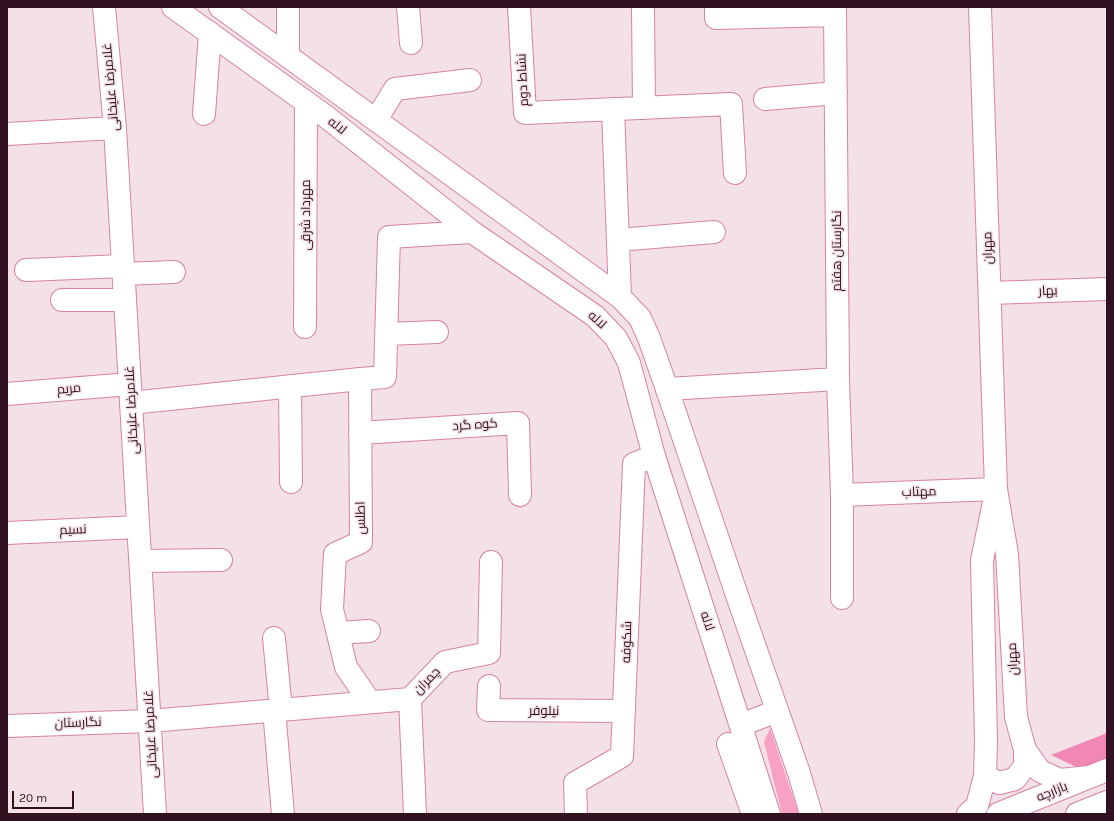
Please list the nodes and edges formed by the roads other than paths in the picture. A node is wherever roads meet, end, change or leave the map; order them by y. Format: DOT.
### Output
graph roads {
  1 [pos="104,7"];
  2 [pos="220,7"];
  3 [pos="288,7"];
  4 [pos="408,7"];
  5 [pos="519,7"];
  6 [pos="643,7"];
  7 [pos="716,7"];
  8 [pos="980,7"];
  9 [pos="179,9"];
  10 [pos="835,11"];
  11 [pos="210,33"];
  12 [pos="411,43"];
  13 [pos="288,56"];
  14 [pos="470,80"];
  15 [pos="836,93"];
  16 [pos="765,99"];
  17 [pos="306,102"];
  18 [pos="644,108"];
  19 [pos="613,109"];
  20 [pos="204,114"];
  21 [pos="376,120"];
  22 [pos="115,128"];
  23 [pos="7,134"];
  24 [pos="734,173"];
  25 [pos="472,232"];
  26 [pos="714,232"];
  27 [pos="618,240"];
  28 [pos="26,270"];
  29 [pos="123,270"];
  30 [pos="174,272"];
  31 [pos="1107,289"];
  32 [pos="990,293"];
  33 [pos="620,297"];
  34 [pos="62,300"];
  35 [pos="125,300"];
  36 [pos="305,327"];
  37 [pos="437,332"];
  38 [pos="387,334"];
  39 [pos="360,379"];
  40 [pos="838,379"];
  41 [pos="290,386"];
  42 [pos="667,389"];
  43 [pos="130,393"];
  44 [pos="7,394"];
  45 [pos="360,433"];
  46 [pos="654,456"];
  47 [pos="291,482"];
  48 [pos="996,489"];
  49 [pos="520,495"];
  50 [pos="842,495"];
  51 [pos="138,527"];
  52 [pos="7,533"];
  53 [pos="221,560"];
  54 [pos="140,561"];
  55 [pos="491,562"];
  56 [pos="842,598"];
  57 [pos="369,631"];
  58 [pos="338,633"];
  59 [pos="274,638"];
  60 [pos="489,686"];
  61 [pos="410,699"];
  62 [pos="370,702"];
  63 [pos="277,710"];
  64 [pos="624,711"];
  65 [pos="777,711"];
  66 [pos="150,721"];
  67 [pos="741,725"];
  68 [pos="7,726"];
  69 [pos="728,744"];
  70 [pos="1025,750"];
  71 [pos="1098,774"];
  72 [pos="984,776"];
  73 [pos="1107,802"];
  74 [pos="155,814"];
  75 [pos="283,814"];
  76 [pos="415,814"];
  77 [pos="576,814"];
  78 [pos="753,814"];
  79 [pos="769,814"];
  80 [pos="811,814"];
  81 [pos="968,814"];
  82 [pos="998,814"];
  83 [pos="1077,814"];
  1 -- 22 [label="street, غلامرضا علیخانی"];
  2 -- 13 [label="street, لاله"];
  3 -- 13 [label="street"];
  4 -- 12 [label="street"];
  5 -- 19 [label="street, نشاط دوم"];
  6 -- 18 [label="street"];
  7 -- 10 [label="street"];
  8 -- 32 [label="street, مهران"];
  9 -- 11 [label="street, لاله"];
  10 -- 15 [label="street, نگارستان هفتم"];
  11 -- 17 [label="street, لاله"];
  11 -- 20 [label="street"];
  13 -- 21 [label="street, لاله"];
  14 -- 21 [label="street"];
  15 -- 16 [label="street"];
  15 -- 40 [label="street, نگارستان هفتم"];
  17 -- 25 [label="street, لاله"];
  17 -- 36 [label="street, مهرداد شرقی"];
  18 -- 19 [label="street, نشاط دوم"];
  18 -- 24 [label="street, نشاط دوم"];
  19 -- 27 [label="street"];
  21 -- 33 [label="street, لاله"];
  22 -- 23 [label="street"];
  22 -- 29 [label="street, غلامرضا علیخانی"];
  25 -- 38 [label="street"];
  25 -- 46 [label="street, لاله"];
  26 -- 27 [label="street"];
  27 -- 33 [label="street"];
  28 -- 29 [label="street"];
  29 -- 30 [label="street"];
  29 -- 35 [label="street, غلامرضا علیخانی"];
  31 -- 32 [label="street, بهار"];
  32 -- 48 [label="street, مهران"];
  33 -- 42 [label="street, لاله"];
  34 -- 35 [label="street"];
  35 -- 43 [label="street, غلامرضا علیخانی"];
  37 -- 38 [label="street"];
  38 -- 39 [label="street"];
  39 -- 41 [label="street"];
  39 -- 45 [label="street, اطلس"];
  40 -- 42 [label="street"];
  40 -- 50 [label="street, نگارستان هفتم"];
  41 -- 43 [label="street"];
  41 -- 47 [label="street"];
  42 -- 65 [label="street, لاله"];
  43 -- 44 [label="street, مریم"];
  43 -- 51 [label="street, غلامرضا علیخانی"];
  45 -- 49 [label="street, کوه گرد"];
  45 -- 58 [label="street, اطلس"];
  46 -- 64 [label="street, شکوفه"];
  46 -- 67 [label="street, لاله"];
  48 -- 50 [label="street, مهتاب"];
  48 -- 70 [label="street, مهران"];
  48 -- 72 [label="street, مهران"];
  50 -- 56 [label="street, نگارستان هفتم"];
  51 -- 52 [label="street, نسیم"];
  51 -- 54 [label="street, غلامرضا علیخانی"];
  53 -- 54 [label="street"];
  54 -- 66 [label="street, غلامرضا علیخانی"];
  55 -- 61 [label="street, چمران"];
  57 -- 58 [label="street"];
  58 -- 62 [label="street, اطلس"];
  59 -- 63 [label="street"];
  60 -- 64 [label="street, نیلوفر"];
  61 -- 62 [label="street, چمران"];
  61 -- 76 [label="street"];
  62 -- 63 [label="street, چمران"];
  63 -- 66 [label="street, چمران"];
  63 -- 75 [label="street"];
  64 -- 77 [label="street, شکوفه"];
  65 -- 67 [label="street"];
  65 -- 80 [label="street, لاله"];
  66 -- 68 [label="street, نگارستان"];
  66 -- 74 [label="street, غلامرضا علیخانی"];
  67 -- 79 [label="street, لاله"];
  69 -- 78 [label="street"];
  70 -- 71 [label="street, مهران"];
  70 -- 72 [label="street"];
  71 -- 82 [label="street, بازارچه"];
  72 -- 81 [label="street, مهران"];
  73 -- 83 [label="street"];
}
